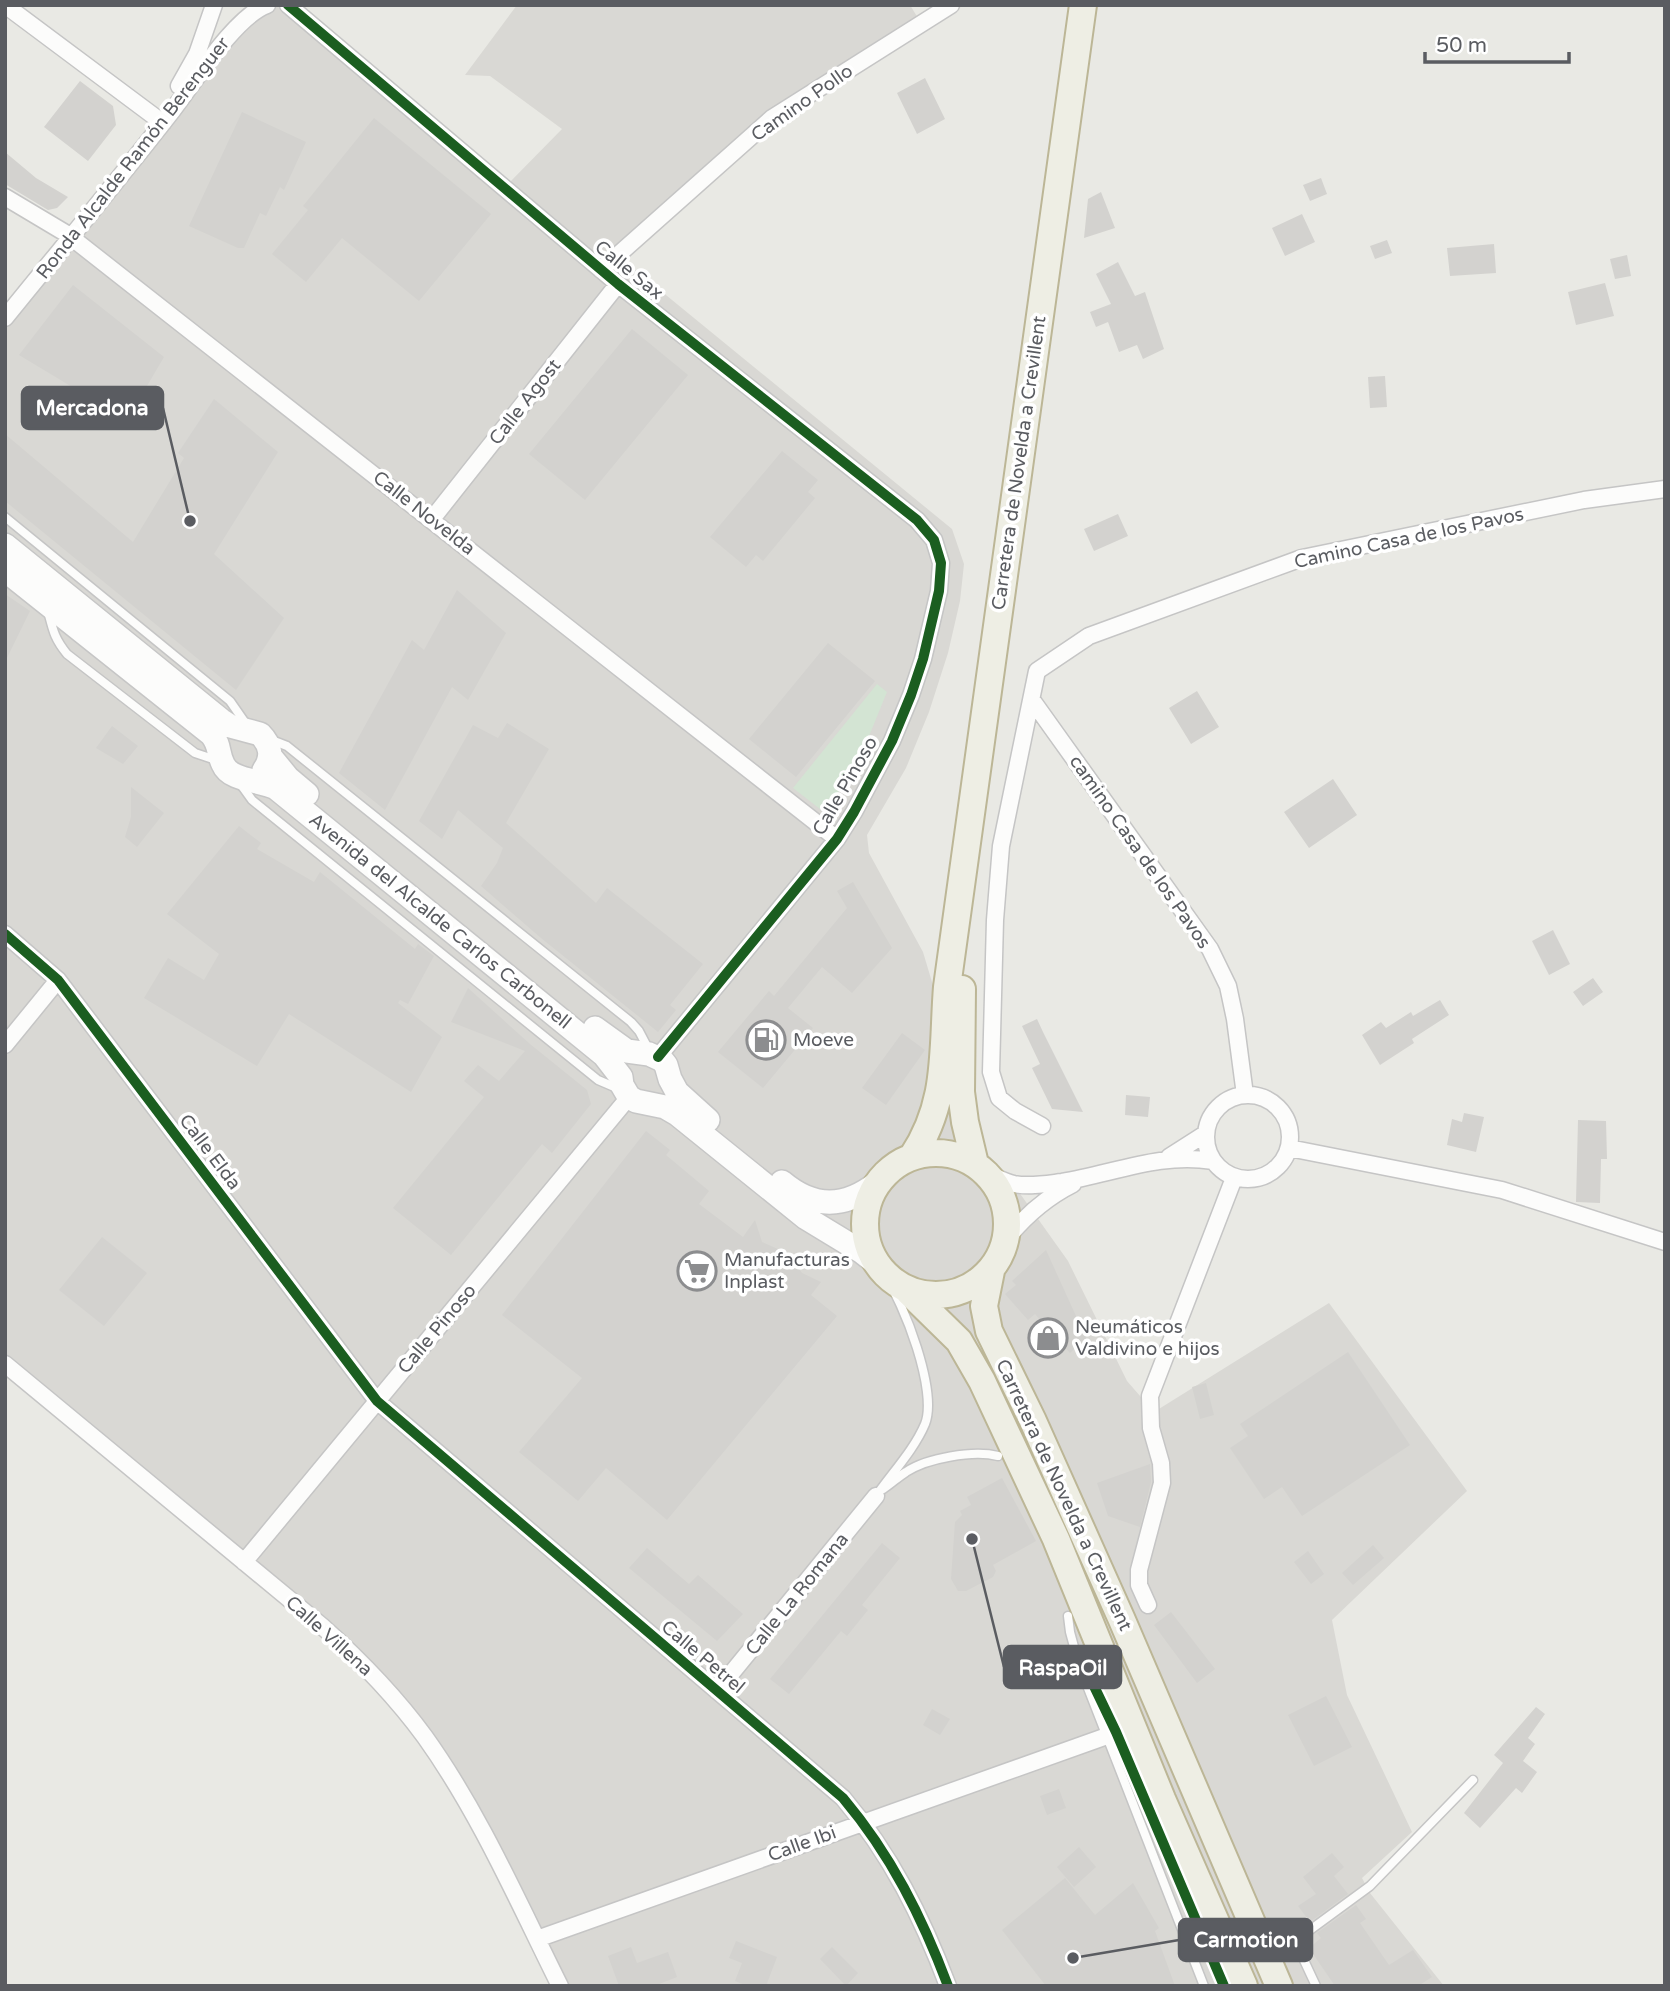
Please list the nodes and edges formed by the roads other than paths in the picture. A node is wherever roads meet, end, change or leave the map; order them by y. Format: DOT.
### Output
graph roads {
  1 [pos="5,5"];
  2 [pos="214,5"];
  3 [pos="267,5"];
  4 [pos="288,5"];
  5 [pos="951,5"];
  6 [pos="1083,5"];
  7 [pos="159,121"];
  8 [pos="5,197"];
  9 [pos="67,234"];
  10 [pos="601,270"];
  11 [pos="618,284"];
  12 [pos="5,303"];
  13 [pos="5,318"];
  14 [pos="1665,489"];
  15 [pos="5,517"];
  16 [pos="432,519"];
  17 [pos="5,545"];
  18 [pos="942,563"];
  19 [pos="5,570"];
  20 [pos="1031,700"];
  21 [pos="257,738"];
  22 [pos="231,767"];
  23 [pos="837,839"];
  24 [pos="958,921"];
  25 [pos="5,934"];
  26 [pos="58,980"];
  27 [pos="5,1045"];
  28 [pos="651,1055"];
  29 [pos="670,1079"];
  30 [pos="631,1092"];
  31 [pos="1245,1095"];
  32 [pos="1042,1126"];
  33 [pos="1205,1133"];
  34 [pos="1289,1148"];
  35 [pos="912,1157"];
  36 [pos="1164,1160"];
  37 [pos="1212,1161"];
  38 [pos="982,1169"];
  39 [pos="1234,1178"];
  40 [pos="1083,1179"];
  41 [pos="877,1183"];
  42 [pos="1009,1237"];
  43 [pos="1665,1242"];
  44 [pos="880,1269"];
  45 [pos="991,1270"];
  46 [pos="909,1292"];
  47 [pos="5,1364"];
  48 [pos="377,1401"];
  49 [pos="998,1456"];
  50 [pos="876,1496"];
  51 [pos="244,1562"];
  52 [pos="1148,1605"];
  53 [pos="1068,1616"];
  54 [pos="717,1691"];
  55 [pos="1107,1736"];
  56 [pos="1473,1780"];
  57 [pos="863,1823"];
  58 [pos="537,1939"];
  59 [pos="560,1986"];
  60 [pos="948,1986"];
  61 [pos="1204,1986"];
  62 [pos="1244,1986"];
  63 [pos="1279,1986"];
  64 [pos="1316,1986"];
  1 -- 7 [label="street"];
  2 -- 7 [label="street, Ronda Alcalde Ramón Berenguer"];
  3 -- 7 [label="street, Ronda Alcalde Ramón Berenguer"];
  4 -- 10 [label="street, Calle Sax"];
  5 -- 10 [label="street, Camino Pollo"];
  6 -- 24 [label="highway, Carretera de Novelda a Crevillent"];
  7 -- 9 [label="street, Ronda Alcalde Ramón Berenguer"];
  8 -- 9 [label="street, Calle Novelda"];
  9 -- 12 [label="street, Ronda Alcalde Ramón Berenguer"];
  9 -- 13 [label="street, Ronda Alcalde Ramón Berenguer"];
  9 -- 16 [label="street, Calle Novelda"];
  10 -- 11 [label="street, Calle Sax"];
  11 -- 16 [label="street, Calle Agost"];
  11 -- 18 [label="street, Calle Sax"];
  14 -- 20 [label="street, Camino Casa de los Pavos"];
  15 -- 21 [label="lane"];
  16 -- 23 [label="street, Calle Novelda"];
  17 -- 21 [label="main road, Avenida del Alcalde Carlos Carbonell"];
  18 -- 23 [label="street, Calle Pinoso"];
  19 -- 22 [label="main road, Avenida del Alcalde Carlos Carbonell"];
  20 -- 31 [label="street, camino Casa de los Pavos"];
  20 -- 32 [label="street, Camino Casa de los Pavos"];
  21 -- 22 [label="main road"];
  21 -- 22 [label="main road"];
  21 -- 28 [label="main road, Avenida del Alcalde Carlos Carbonell"];
  22 -- 30 [label="main road, Avenida del Alcalde Carlos Carbonell"];
  23 -- 28 [label="street, Calle Pinoso"];
  24 -- 35 [label="highway"];
  24 -- 38 [label="highway"];
  25 -- 26 [label="street, Calle Elda"];
  26 -- 27 [label="street"];
  26 -- 48 [label="street, Calle Elda"];
  28 -- 29 [label="main road"];
  28 -- 30 [label="main road"];
  29 -- 30 [label="main road"];
  29 -- 41 [label="main road"];
  30 -- 44 [label="main road, Avenida del Alcalde Carlos Carbonell"];
  30 -- 48 [label="street, Calle Pinoso"];
  31 -- 33 [label="street"];
  31 -- 34 [label="street"];
  33 -- 36 [label="street"];
  33 -- 37 [label="street"];
  34 -- 39 [label="street"];
  34 -- 43 [label="street"];
  35 -- 38 [label="highway"];
  35 -- 41 [label="highway"];
  36 -- 37 [label="street"];
  36 -- 40 [label="street"];
  37 -- 39 [label="street"];
  38 -- 40 [label="street"];
  38 -- 42 [label="highway"];
  39 -- 52 [label="street"];
  40 -- 42 [label="street"];
  41 -- 44 [label="highway"];
  42 -- 45 [label="highway"];
  44 -- 46 [label="highway"];
  44 -- 50 [label="lane"];
  45 -- 46 [label="highway"];
  45 -- 63 [label="highway, Carretera de Novelda a Crevillent"];
  46 -- 62 [label="highway, Carretera de Novelda a Crevillent"];
  47 -- 51 [label="street, Calle Villena"];
  48 -- 51 [label="street, Calle Pinoso"];
  48 -- 54 [label="street, Calle Petrel"];
  49 -- 50 [label="lane"];
  50 -- 54 [label="street, Calle La Romana"];
  51 -- 58 [label="street, Calle Villena"];
  53 -- 55 [label="lane"];
  54 -- 57 [label="street, Calle Petrel"];
  55 -- 57 [label="street, Calle Ibi"];
  55 -- 61 [label="lane"];
  56 -- 64 [label="lane"];
  57 -- 58 [label="street, Calle Ibi"];
  57 -- 60 [label="street, Calle Petrel"];
  58 -- 59 [label="street, Calle Villena"];
}
